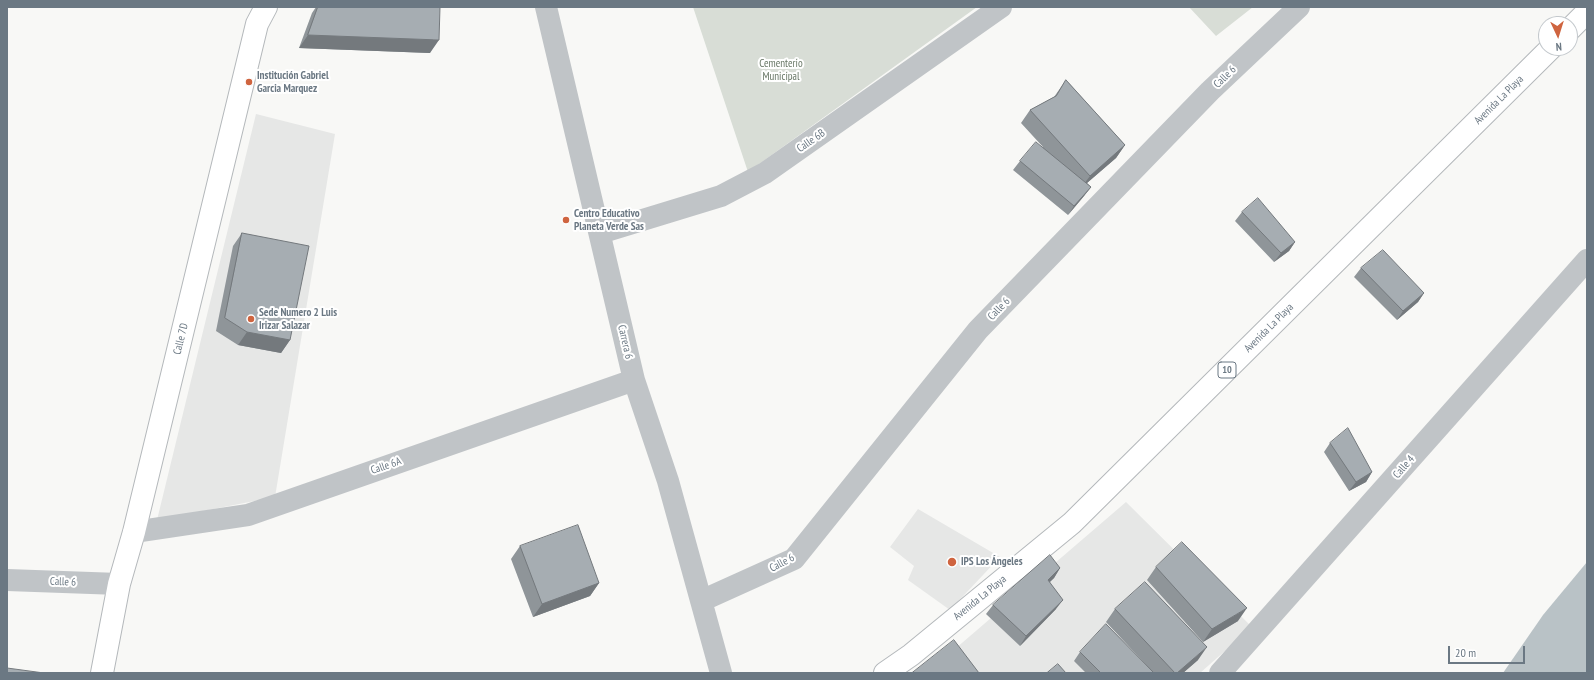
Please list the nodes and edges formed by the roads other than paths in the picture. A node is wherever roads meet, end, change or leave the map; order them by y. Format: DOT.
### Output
graph roads {
  1 [pos="546,7"];
  2 [pos="1001,7"];
  3 [pos="1298,7"];
  4 [pos="1587,12"];
  5 [pos="261,13"];
  6 [pos="1578,21"];
  7 [pos="1543,56"];
  8 [pos="600,233"];
  9 [pos="1587,260"];
  10 [pos="634,380"];
  11 [pos="134,532"];
  12 [pos="7,580"];
  13 [pos="119,584"];
  14 [pos="700,600"];
  15 [pos="102,673"];
  16 [pos="721,673"];
  17 [pos="885,673"];
  18 [pos="1220,673"];
  1 -- 8 [label="street, Carrera 6"];
  2 -- 8 [label="street, Calle 6B"];
  3 -- 14 [label="street, Calle 6"];
  4 -- 6 [label="main road"];
  5 -- 11 [label="main road, Calle 7D"];
  7 -- 17 [label="main road, Avenida La Playa / 10"];
  8 -- 10 [label="street, Carrera 6"];
  9 -- 18 [label="street, Calle 4"];
  10 -- 11 [label="street, Calle 6A"];
  10 -- 14 [label="street, Carrera 6"];
  11 -- 13 [label="main road, Calle 7D"];
  12 -- 13 [label="street, Calle 6"];
  13 -- 15 [label="main road, Calle 7D"];
  14 -- 16 [label="street, Carrera 6"];
}
